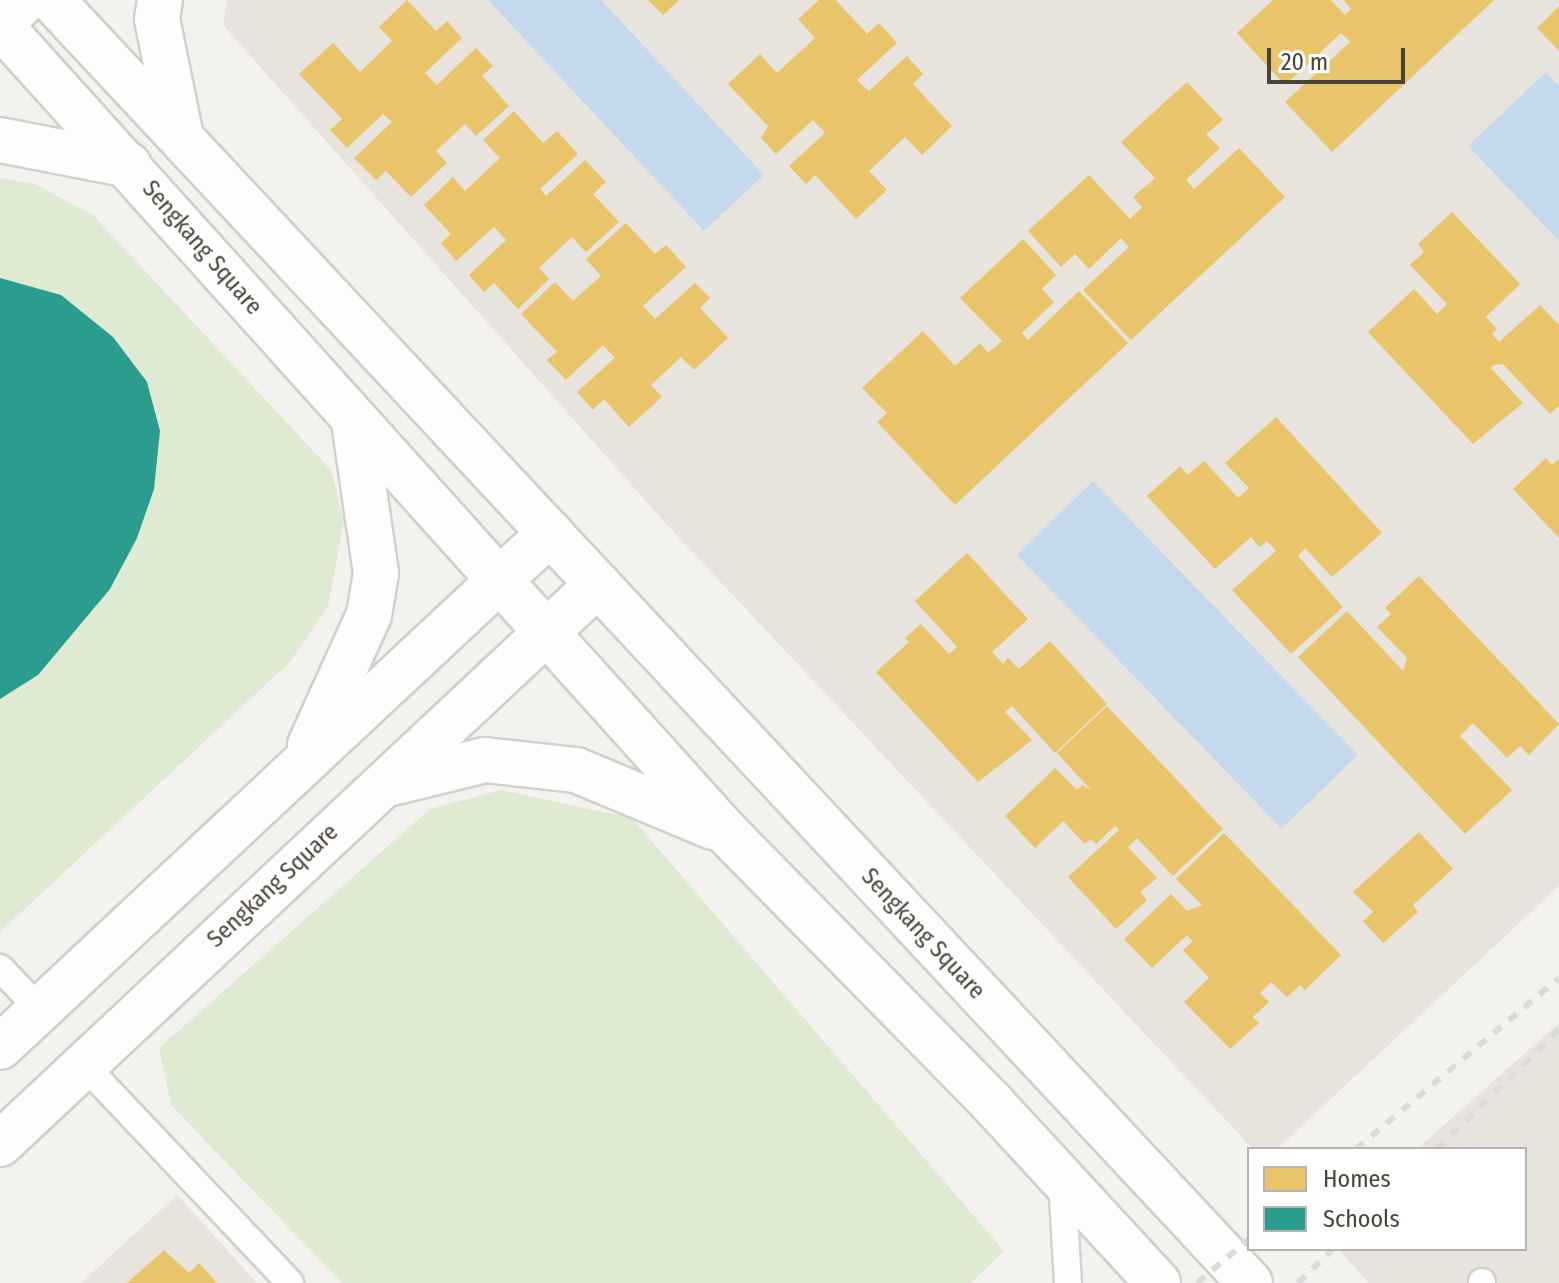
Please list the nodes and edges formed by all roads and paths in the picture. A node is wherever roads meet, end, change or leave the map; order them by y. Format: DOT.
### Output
graph roads {
  1 [pos="25,0"];
  2 [pos="52,0"];
  3 [pos="160,0"];
  4 [pos="0,25"];
  5 [pos="181,137"];
  6 [pos="0,140"];
  7 [pos="129,165"];
  8 [pos="354,422"];
  9 [pos="550,533"];
  10 [pos="500,579"];
  11 [pos="598,584"];
  12 [pos="548,631"];
  13 [pos="302,761"];
  14 [pos="378,787"];
  15 [pos="727,833"];
  16 [pos="0,968"];
  17 [pos="39,1009"];
  18 [pos="0,1047"];
  19 [pos="84,1065"];
  20 [pos="0,1144"];
  21 [pos="1062,1179"];
  22 [pos="290,1283"];
  23 [pos="1068,1283"];
  24 [pos="1158,1283"];
  25 [pos="1250,1283"];
  1 -- 4 [label="street"];
  2 -- 5 [label="street, Sengkang Square"];
  3 -- 5 [label="street"];
  4 -- 7 [label="street, Sengkang Square"];
  5 -- 9 [label="street, Sengkang Square"];
  6 -- 7 [label="street"];
  7 -- 8 [label="street, Sengkang Square"];
  8 -- 10 [label="street, Sengkang Square"];
  8 -- 13 [label="street"];
  9 -- 10 [label="street"];
  9 -- 11 [label="street, Sengkang Square"];
  10 -- 12 [label="street, Sengkang Square"];
  10 -- 13 [label="street"];
  11 -- 12 [label="street, Sengkang Square"];
  11 -- 25 [label="street, Sengkang Square"];
  12 -- 14 [label="street, Sengkang Square"];
  12 -- 15 [label="street, Sengkang Square"];
  13 -- 17 [label="street"];
  14 -- 15 [label="street"];
  14 -- 19 [label="street, Sengkang Square"];
  15 -- 21 [label="street, Sengkang Square"];
  16 -- 17 [label="lane"];
  17 -- 18 [label="street"];
  19 -- 20 [label="street, Sengkang Square"];
  19 -- 22 [label="lane"];
  21 -- 23 [label="lane"];
  21 -- 24 [label="street, Sengkang Square"];
}
